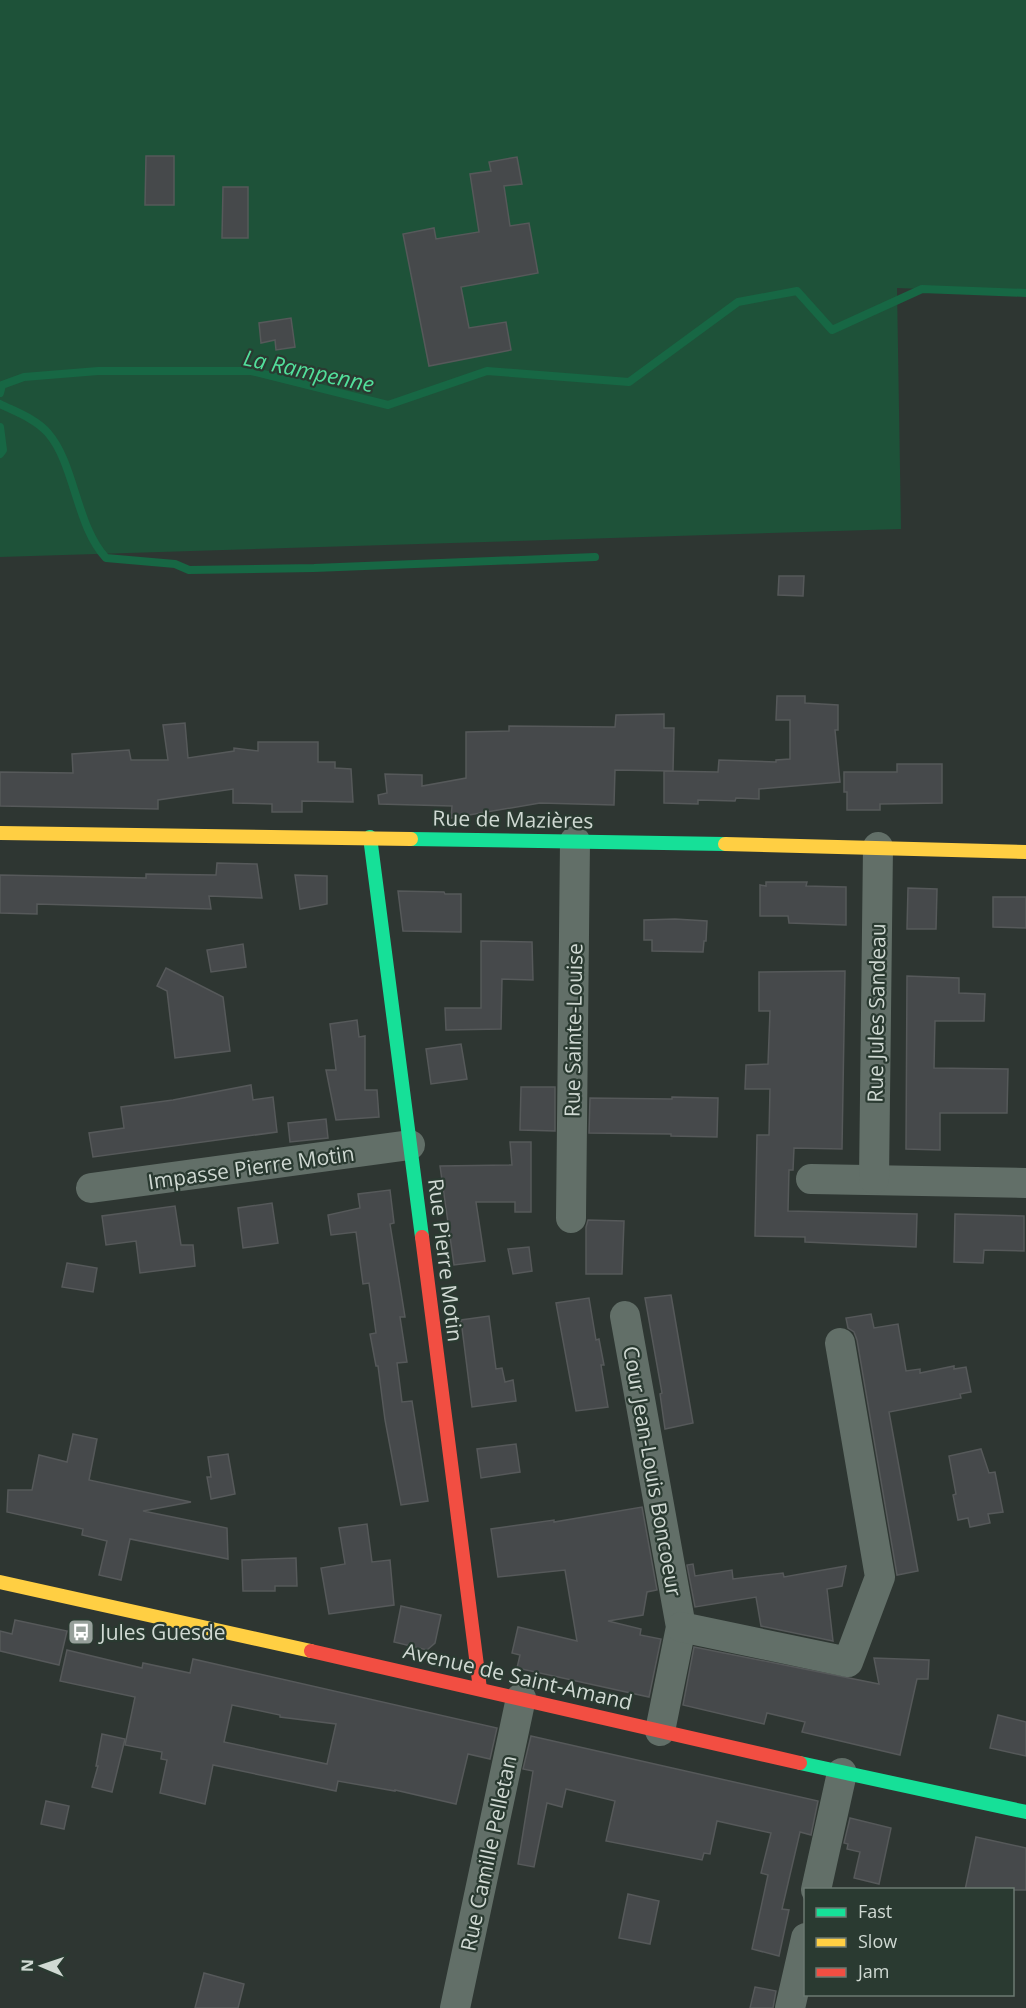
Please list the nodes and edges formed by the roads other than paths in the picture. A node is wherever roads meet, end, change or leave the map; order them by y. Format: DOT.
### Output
graph roads {
  1 [pos="0,833"];
  2 [pos="370,837"];
  3 [pos="575,841"];
  4 [pos="878,847"];
  5 [pos="1026,852"];
  6 [pos="410,1145"];
  7 [pos="811,1179"];
  8 [pos="874,1179"];
  9 [pos="1026,1183"];
  10 [pos="91,1188"];
  11 [pos="571,1218"];
  12 [pos="625,1316"];
  13 [pos="840,1343"];
  14 [pos="0,1582"];
  15 [pos="681,1627"];
  16 [pos="480,1689"];
  17 [pos="521,1698"];
  18 [pos="660,1731"];
  19 [pos="842,1773"];
  20 [pos="1026,1812"];
  21 [pos="816,1888"];
  22 [pos="804,1947"];
  23 [pos="455,2008"];
  24 [pos="790,2008"];
  1 -- 2 [label="street, Rue de Mazières"];
  2 -- 3 [label="street, Rue de Mazières"];
  2 -- 6 [label="street, Rue Pierre Motin"];
  3 -- 4 [label="street, Rue de Mazières"];
  3 -- 11 [label="street, Rue Sainte-Louise"];
  4 -- 5 [label="street, Rue de Mazières"];
  4 -- 8 [label="street, Rue Jules Sandeau"];
  6 -- 10 [label="street, Impasse Pierre Motin"];
  6 -- 16 [label="street, Rue Pierre Motin"];
  7 -- 8 [label="street"];
  8 -- 9 [label="street"];
  12 -- 15 [label="street, Cour Jean-Louis Boncoeur"];
  13 -- 15 [label="street, Cour Jean-Louis Boncoeur"];
  14 -- 16 [label="street, Avenue de Saint-Amand"];
  15 -- 18 [label="street, Cour Jean-Louis Boncoeur"];
  16 -- 17 [label="street, Avenue de Saint-Amand"];
  17 -- 18 [label="street, Avenue de Saint-Amand"];
  17 -- 23 [label="street, Rue Camille Pelletan"];
  18 -- 19 [label="street, Avenue de Saint-Amand"];
  19 -- 20 [label="street, Avenue de Saint-Amand"];
  19 -- 21 [label="street"];
  22 -- 24 [label="street"];
}
